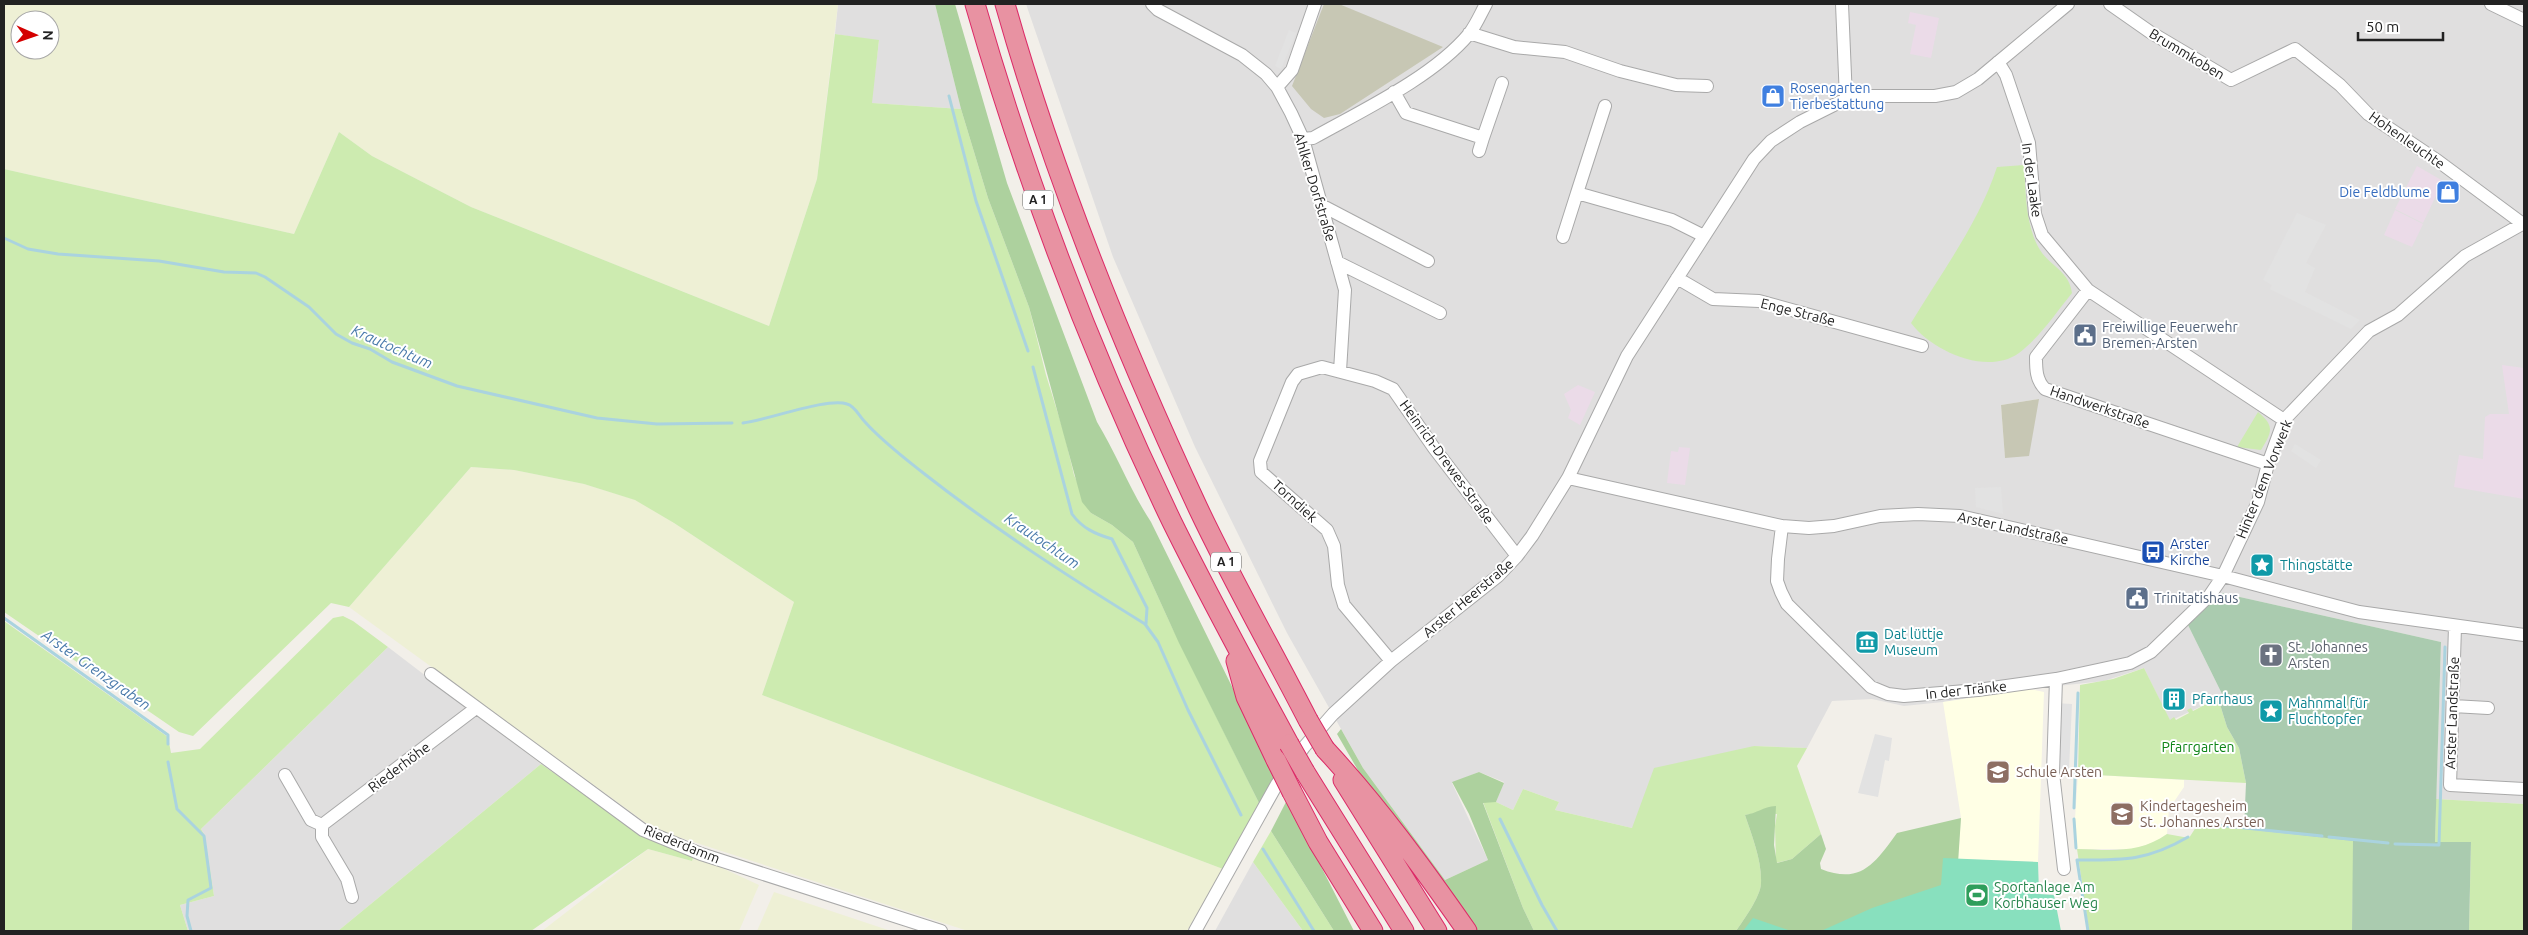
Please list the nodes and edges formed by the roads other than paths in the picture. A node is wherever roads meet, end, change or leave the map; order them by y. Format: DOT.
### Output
graph roads {
  1 [pos="975,4"];
  2 [pos="1004,4"];
  3 [pos="1152,4"];
  4 [pos="1315,4"];
  5 [pos="1486,4"];
  6 [pos="1842,4"];
  7 [pos="2068,4"];
  8 [pos="2110,4"];
  9 [pos="2491,4"];
  10 [pos="2524,20"];
  11 [pos="1469,33"];
  12 [pos="2295,49"];
  13 [pos="1998,62"];
  14 [pos="1502,84"];
  15 [pos="1707,86"];
  16 [pos="1277,87"];
  17 [pos="1394,92"];
  18 [pos="1846,99"];
  19 [pos="1604,106"];
  20 [pos="1483,138"];
  21 [pos="1303,140"];
  22 [pos="1479,151"];
  23 [pos="1577,193"];
  24 [pos="1321,205"];
  25 [pos="2524,224"];
  26 [pos="1704,236"];
  27 [pos="1563,237"];
  28 [pos="1337,262"];
  29 [pos="1428,262"];
  30 [pos="1677,278"];
  31 [pos="2088,290"];
  32 [pos="1440,313"];
  33 [pos="1922,346"];
  34 [pos="1340,371"];
  35 [pos="2284,420"];
  36 [pos="2268,464"];
  37 [pos="1568,478"];
  38 [pos="1782,526"];
  39 [pos="1517,556"];
  40 [pos="2223,576"];
  41 [pos="2455,627"];
  42 [pos="1230,635"];
  43 [pos="2524,635"];
  44 [pos="1391,661"];
  45 [pos="431,674"];
  46 [pos="2056,679"];
  47 [pos="2453,706"];
  48 [pos="476,708"];
  49 [pos="2488,708"];
  50 [pos="1325,749"];
  51 [pos="285,775"];
  52 [pos="2524,788"];
  53 [pos="322,825"];
  54 [pos="2064,868"];
  55 [pos="352,897"];
  56 [pos="941,931"];
  57 [pos="1195,931"];
  58 [pos="1373,931"];
  59 [pos="1404,931"];
  60 [pos="1437,931"];
  61 [pos="1468,931"];
  1 -- 42 [label="highway, A 1"];
  2 -- 50 [label="highway, A 1, bridge"];
  3 -- 16 [label="street, Ahlker Dorfstraße"];
  4 -- 16 [label="street"];
  5 -- 11 [label="street"];
  6 -- 18 [label="street"];
  7 -- 13 [label="street, Arster Heerstraße"];
  8 -- 12 [label="street, Brummkoben"];
  9 -- 10 [label="street"];
  11 -- 15 [label="street"];
  11 -- 17 [label="street"];
  12 -- 25 [label="street, Hohenleuchte"];
  13 -- 18 [label="street, Arster Heerstraße"];
  13 -- 31 [label="street, In der Laake"];
  14 -- 20 [label="street"];
  16 -- 21 [label="street, Ahlker Dorfstraße"];
  17 -- 20 [label="street"];
  17 -- 21 [label="street"];
  18 -- 26 [label="street, Arster Heerstraße"];
  19 -- 23 [label="street"];
  20 -- 22 [label="street"];
  21 -- 24 [label="street, Ahlker Dorfstraße"];
  23 -- 26 [label="street"];
  23 -- 27 [label="street"];
  24 -- 28 [label="street, Ahlker Dorfstraße"];
  24 -- 29 [label="street"];
  25 -- 35 [label="street, Hinter dem Vorwerk"];
  26 -- 30 [label="street, Arster Heerstraße"];
  28 -- 32 [label="street"];
  28 -- 34 [label="street, Ahlker Dorfstraße"];
  30 -- 33 [label="street, Enge Straße"];
  30 -- 37 [label="street, Arster Heerstraße"];
  31 -- 35 [label="street, In der Laake"];
  31 -- 36 [label="street, Handwerkstraße"];
  34 -- 39 [label="street, Heinrich-Drewes-Straße"];
  34 -- 44 [label="street, Torndiek"];
  35 -- 36 [label="street, Hinter dem Vorwerk"];
  36 -- 40 [label="street, Hinter dem Vorwerk"];
  37 -- 38 [label="street, Arster Landstraße"];
  37 -- 39 [label="street, Arster Heerstraße"];
  38 -- 40 [label="street, Arster Landstraße"];
  38 -- 46 [label="street, In der Tränke"];
  39 -- 44 [label="street, Arster Heerstraße"];
  40 -- 41 [label="street, Arster Landstraße"];
  40 -- 46 [label="street, In der Tränke"];
  41 -- 43 [label="street, Arster Landstraße"];
  41 -- 47 [label="street, Arster Landstraße"];
  42 -- 58 [label="highway, bridge"];
  42 -- 59 [label="highway, A 1, bridge"];
  44 -- 57 [label="street, Arster Heerstraße"];
  45 -- 48 [label="street, Riederdamm"];
  46 -- 54 [label="street"];
  47 -- 49 [label="street"];
  47 -- 52 [label="street, Arster Landstraße"];
  48 -- 53 [label="street, Riederhöhe"];
  48 -- 56 [label="street, Riederdamm"];
  50 -- 60 [label="highway, A 1"];
  50 -- 61 [label="highway"];
  51 -- 53 [label="street"];
  53 -- 55 [label="street"];
}
